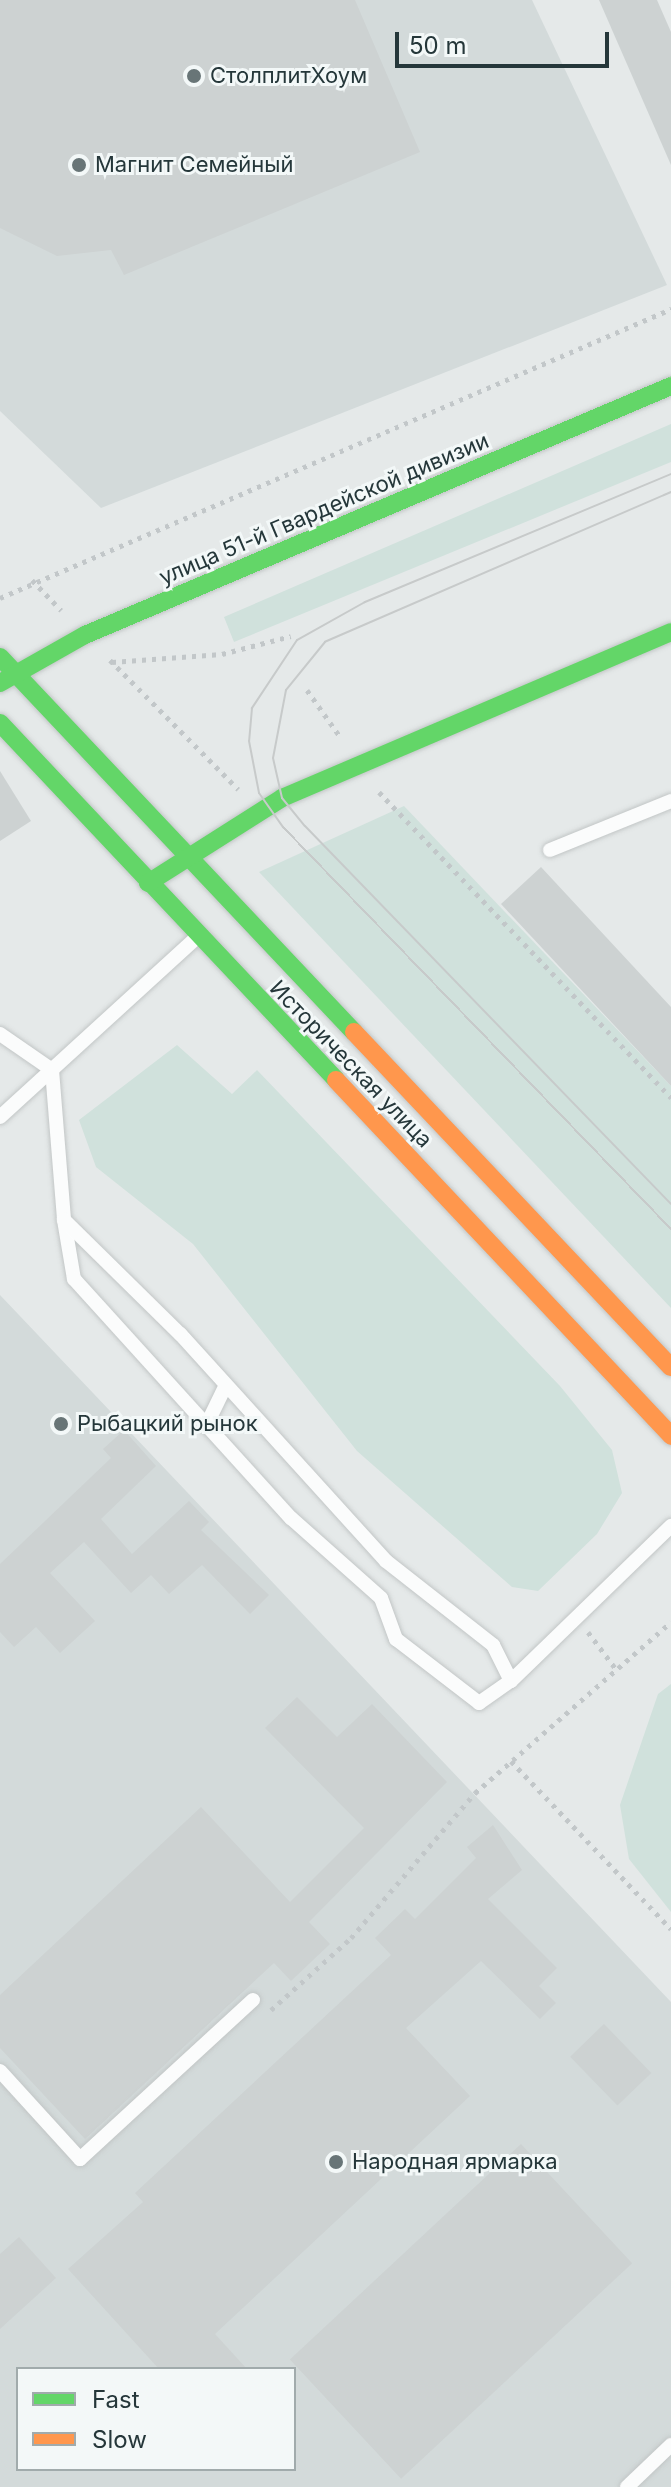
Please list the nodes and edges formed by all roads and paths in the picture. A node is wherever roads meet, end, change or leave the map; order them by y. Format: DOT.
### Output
graph roads {
  1 [pos="671,309"];
  2 [pos="671,386"];
  3 [pos="32,580"];
  4 [pos="0,598"];
  5 [pos="671,632"];
  6 [pos="85,635"];
  7 [pos="291,636"];
  8 [pos="0,657"];
  9 [pos="112,662"];
  10 [pos="7,677"];
  11 [pos="0,723"];
  12 [pos="376,788"];
  13 [pos="671,801"];
  14 [pos="258,810"];
  15 [pos="550,850"];
  16 [pos="189,856"];
  17 [pos="148,883"];
  18 [pos="197,937"];
  19 [pos="0,1034"];
  20 [pos="52,1070"];
  21 [pos="671,1098"];
  22 [pos="0,1117"];
  23 [pos="64,1220"];
  24 [pos="671,1367"];
  25 [pos="224,1389"];
  26 [pos="206,1426"];
  27 [pos="671,1436"];
  28 [pos="671,1526"];
  29 [pos="576,1618"];
  30 [pos="671,1622"];
  31 [pos="616,1669"];
  32 [pos="511,1681"];
  33 [pos="511,1761"];
  34 [pos="671,1929"];
  35 [pos="253,2000"];
  36 [pos="257,2022"];
  37 [pos="0,2071"];
  38 [pos="671,2445"];
  39 [pos="627,2487"];
  1 -- 3 [label="path"];
  2 -- 6 [label="main road, улица 51-й Гвардейской дивизии"];
  3 -- 4 [label="path"];
  3 -- 6 [label="path"];
  5 -- 14 [label="main road"];
  6 -- 9 [label="path"];
  6 -- 10 [label="main road, улица 51-й Гвардейской дивизии"];
  7 -- 9 [label="path"];
  8 -- 10 [label="main road, Историческая улица"];
  9 -- 14 [label="path"];
  10 -- 16 [label="main road, Историческая улица"];
  11 -- 17 [label="main road, Историческая улица"];
  12 -- 21 [label="path"];
  13 -- 15 [label="lane"];
  14 -- 16 [label="main road"];
  16 -- 17 [label="main road"];
  16 -- 24 [label="main road, Историческая улица"];
  17 -- 18 [label="main road, Историческая улица"];
  18 -- 20 [label="lane"];
  18 -- 27 [label="main road, Историческая улица"];
  19 -- 20 [label="lane"];
  20 -- 22 [label="lane"];
  20 -- 23 [label="lane"];
  23 -- 25 [label="lane"];
  23 -- 26 [label="lane"];
  25 -- 26 [label="lane"];
  25 -- 32 [label="lane"];
  26 -- 32 [label="lane"];
  28 -- 29 [label="lane"];
  29 -- 31 [label="path"];
  29 -- 32 [label="lane"];
  30 -- 31 [label="path"];
  31 -- 33 [label="path"];
  33 -- 34 [label="path"];
  33 -- 36 [label="path"];
  35 -- 37 [label="lane"];
  38 -- 39 [label="lane"];
}
